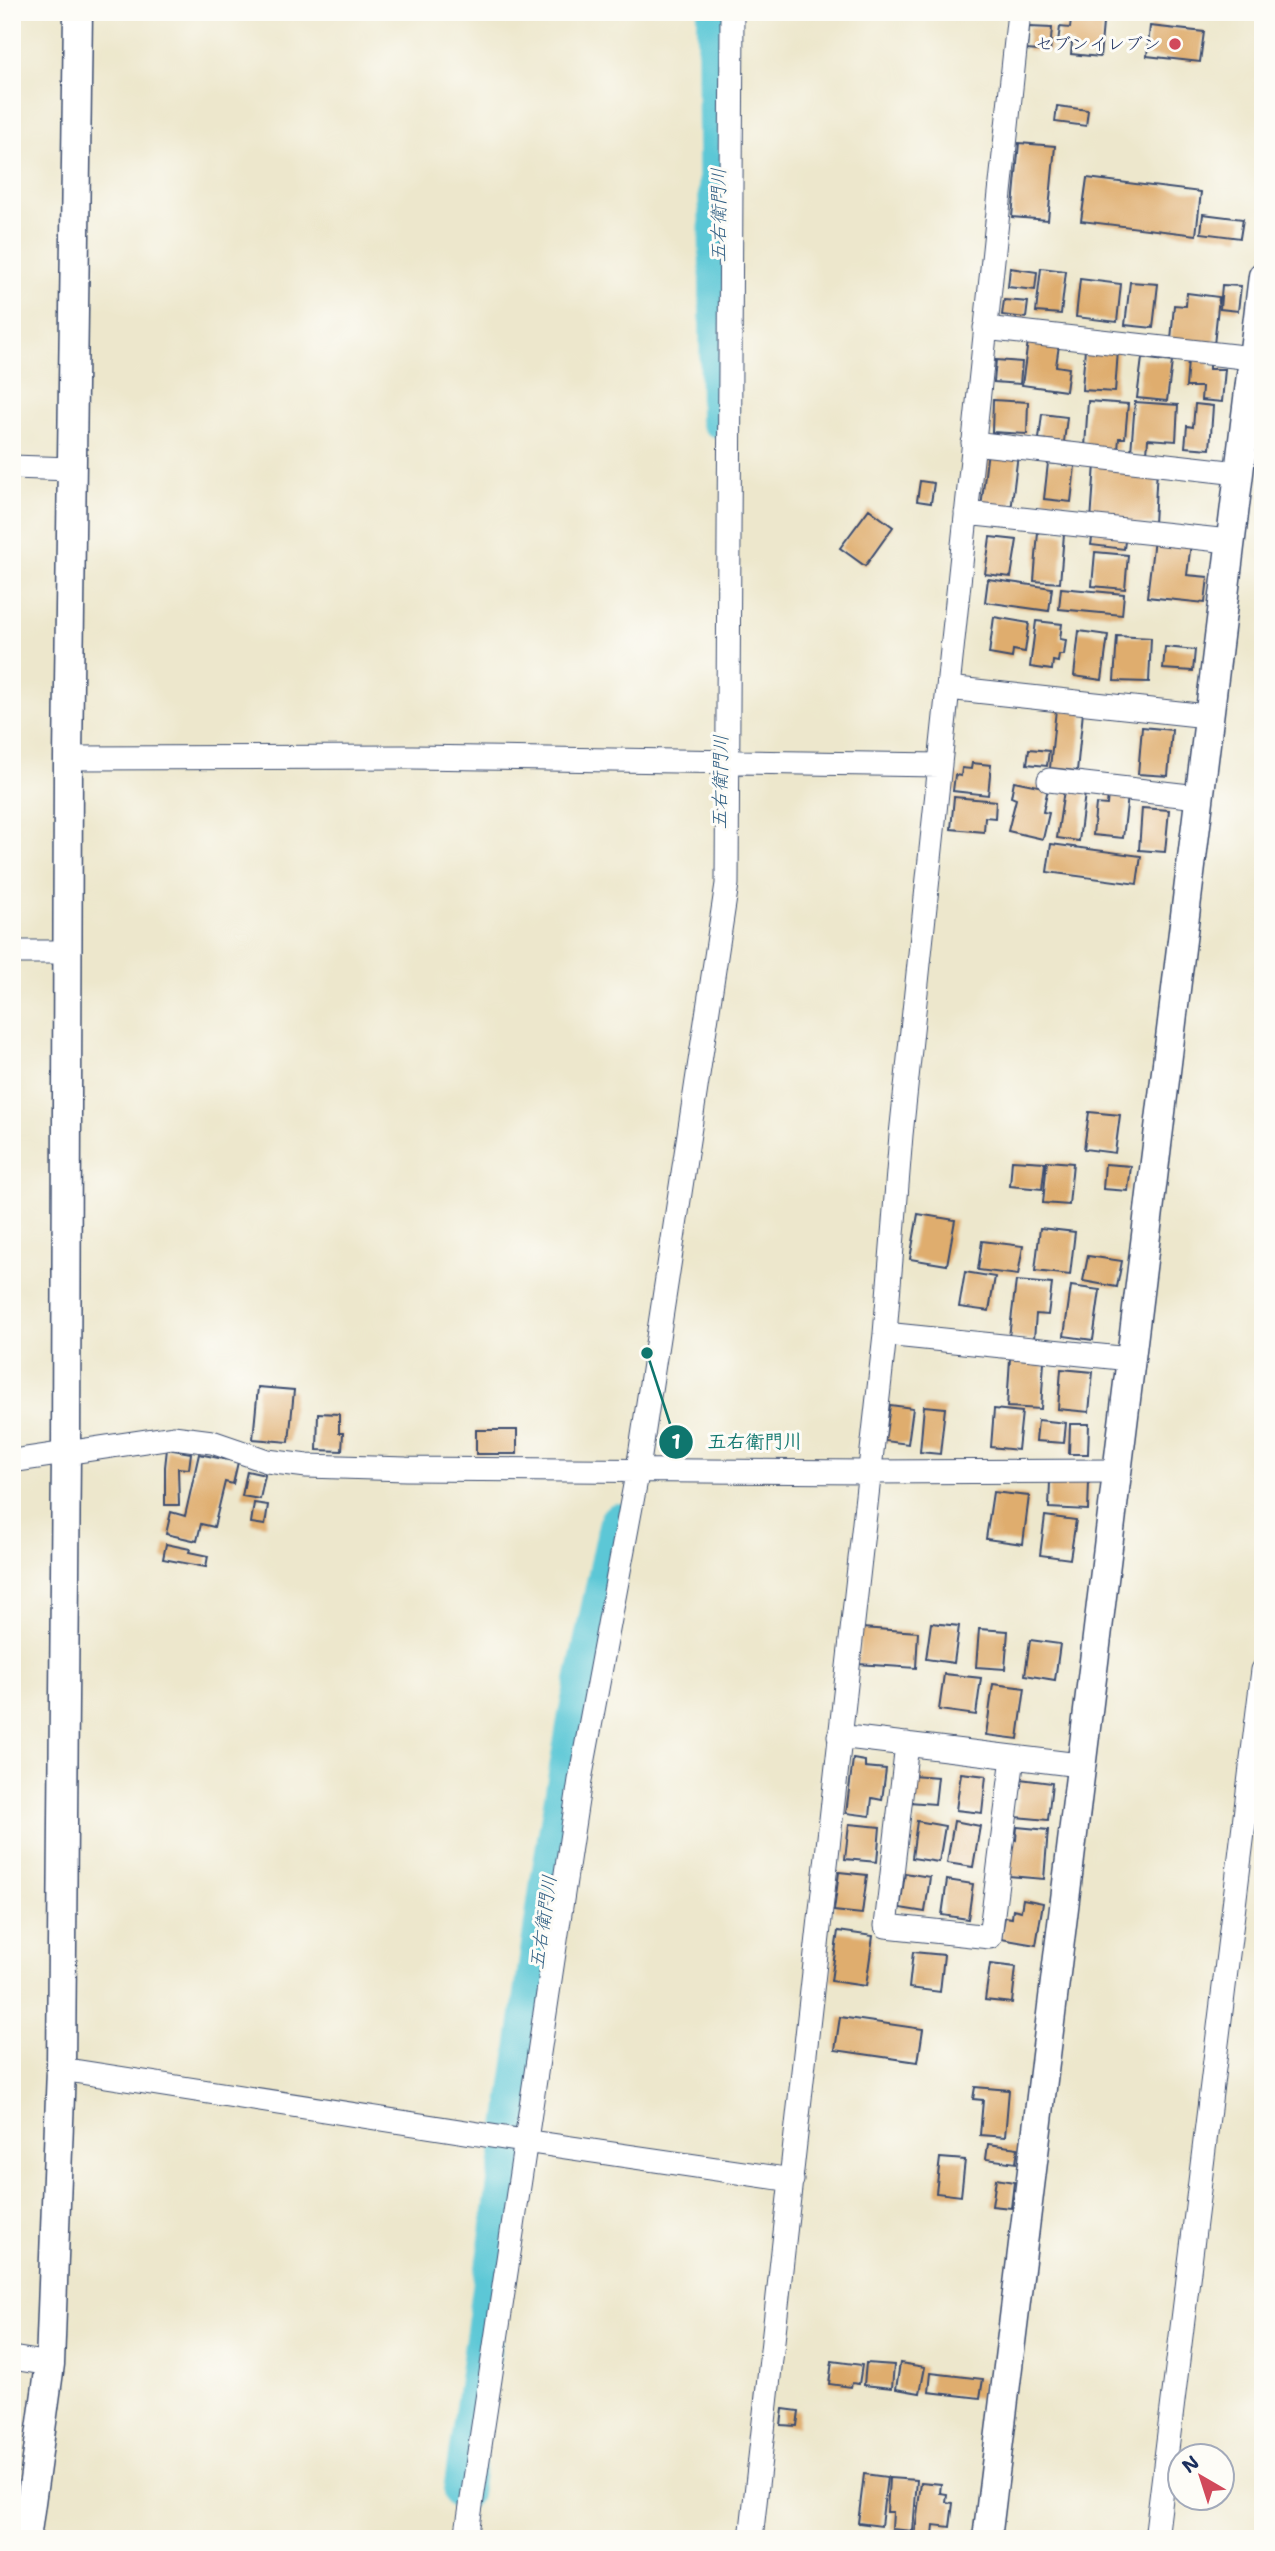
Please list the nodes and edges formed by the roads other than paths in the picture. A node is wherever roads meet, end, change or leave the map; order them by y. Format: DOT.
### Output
graph roads {
  1 [pos="78,12"];
  2 [pos="732,12"];
  3 [pos="1019,12"];
  4 [pos="1263,276"];
  5 [pos="985,328"];
  6 [pos="1252,358"];
  7 [pos="973,443"];
  8 [pos="12,467"];
  9 [pos="72,469"];
  10 [pos="1238,473"];
  11 [pos="966,513"];
  12 [pos="1229,541"];
  13 [pos="948,688"];
  14 [pos="1207,716"];
  15 [pos="68,758"];
  16 [pos="729,763"];
  17 [pos="940,765"];
  18 [pos="1049,780"];
  19 [pos="1198,797"];
  20 [pos="12,951"];
  21 [pos="67,952"];
  22 [pos="885,1334"];
  23 [pos="1130,1359"];
  24 [pos="66,1452"];
  25 [pos="12,1461"];
  26 [pos="638,1469"];
  27 [pos="1116,1471"];
  28 [pos="868,1472"];
  29 [pos="1263,1670"];
  30 [pos="839,1736"];
  31 [pos="907,1744"];
  32 [pos="1013,1757"];
  33 [pos="1079,1765"];
  34 [pos="61,2069"];
  35 [pos="524,2141"];
  36 [pos="792,2179"];
  37 [pos="12,2358"];
  38 [pos="50,2364"];
  39 [pos="26,2539"];
  40 [pos="466,2539"];
  41 [pos="751,2539"];
  42 [pos="986,2539"];
  43 [pos="1156,2539"];
  1 -- 9 [label="street"];
  2 -- 16 [label="street"];
  3 -- 5 [label="street"];
  4 -- 6 [label="street"];
  5 -- 6 [label="street"];
  5 -- 7 [label="street"];
  6 -- 10 [label="street"];
  7 -- 10 [label="street"];
  7 -- 11 [label="street"];
  8 -- 9 [label="street"];
  9 -- 15 [label="street"];
  10 -- 12 [label="street"];
  11 -- 12 [label="street"];
  11 -- 13 [label="street"];
  12 -- 14 [label="street"];
  13 -- 14 [label="street"];
  13 -- 17 [label="street"];
  14 -- 19 [label="street"];
  15 -- 16 [label="street"];
  15 -- 21 [label="street"];
  16 -- 17 [label="street"];
  16 -- 26 [label="street"];
  17 -- 22 [label="street"];
  18 -- 19 [label="street"];
  19 -- 23 [label="street"];
  20 -- 21 [label="street"];
  21 -- 24 [label="street"];
  22 -- 23 [label="street"];
  22 -- 28 [label="street"];
  23 -- 27 [label="street"];
  24 -- 25 [label="street"];
  24 -- 26 [label="street"];
  24 -- 34 [label="street"];
  26 -- 28 [label="street"];
  26 -- 35 [label="street"];
  27 -- 28 [label="street"];
  27 -- 33 [label="street"];
  28 -- 30 [label="street"];
  29 -- 43 [label="street"];
  30 -- 31 [label="street"];
  30 -- 36 [label="street"];
  31 -- 32 [label="street"];
  31 -- 32 [label="street"];
  32 -- 33 [label="street"];
  33 -- 42 [label="street"];
  34 -- 35 [label="street"];
  34 -- 38 [label="street"];
  35 -- 36 [label="street"];
  35 -- 40 [label="street"];
  36 -- 41 [label="street"];
  37 -- 38 [label="street"];
  38 -- 39 [label="street"];
}
